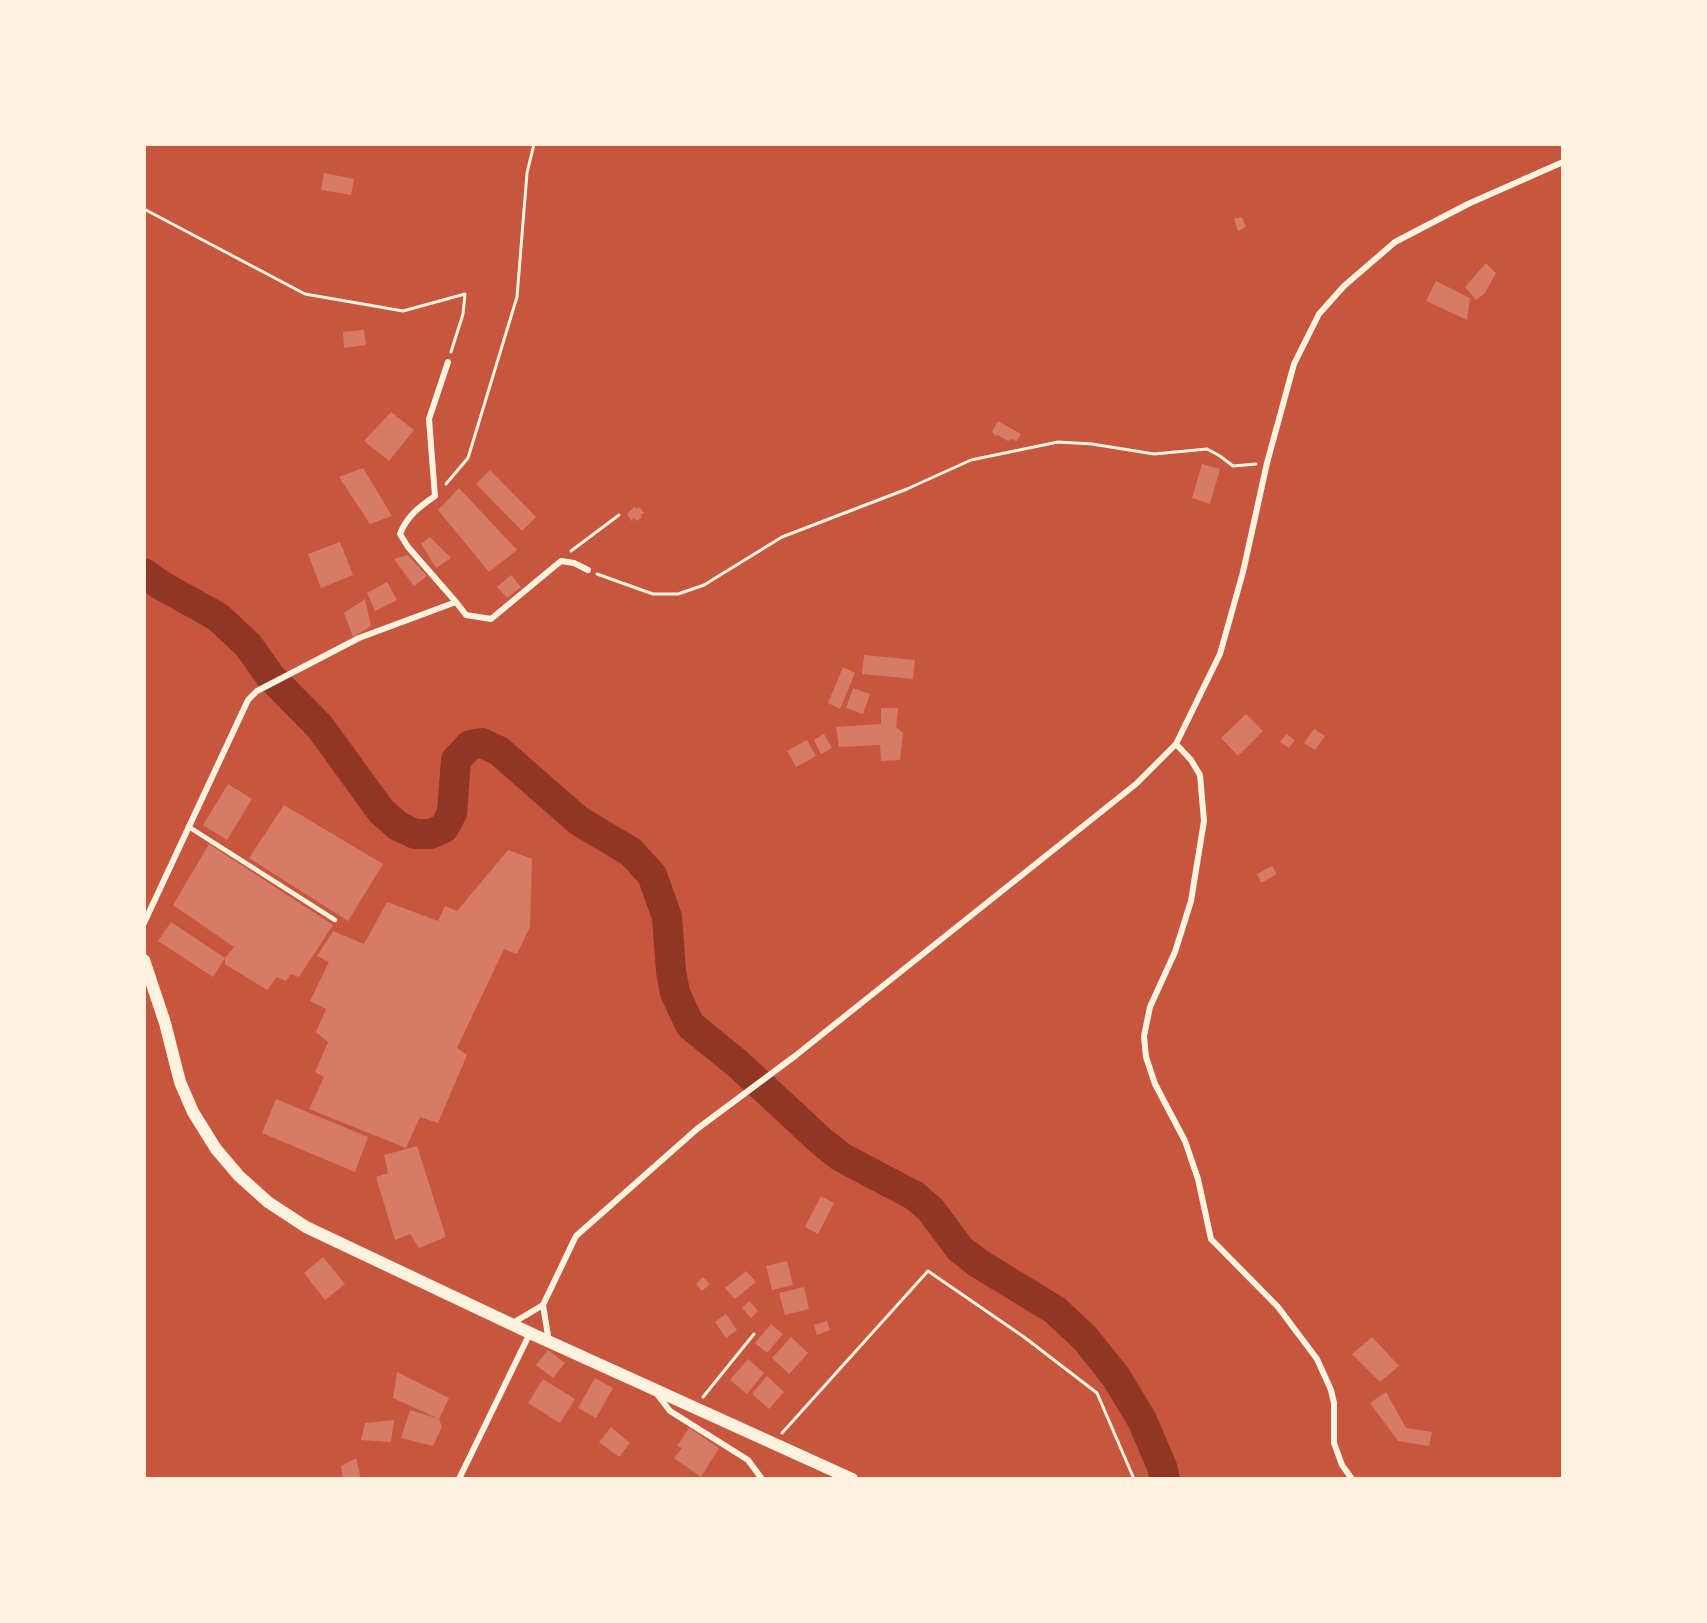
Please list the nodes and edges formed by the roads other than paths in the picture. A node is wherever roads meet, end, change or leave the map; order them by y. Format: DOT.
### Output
graph roads {
  1 [pos="1563,162"];
  2 [pos="448,362"];
  3 [pos="588,570"];
  4 [pos="456,602"];
  5 [pos="1176,744"];
  6 [pos="189,827"];
  7 [pos="335,920"];
  8 [pos="144,923"];
  9 [pos="144,960"];
  10 [pos="543,1305"];
  11 [pos="511,1324"];
  12 [pos="530,1333"];
  13 [pos="549,1342"];
  14 [pos="654,1389"];
  15 [pos="459,1479"];
  16 [pos="762,1479"];
  17 [pos="852,1479"];
  18 [pos="1352,1479"];
  1 -- 5 [label="street"];
  2 -- 4 [label="street"];
  3 -- 4 [label="street"];
  4 -- 6 [label="street"];
  5 -- 10 [label="street"];
  5 -- 18 [label="street"];
  6 -- 7 [label="lane"];
  6 -- 8 [label="street"];
  9 -- 11 [label="main road"];
  10 -- 11 [label="street"];
  10 -- 13 [label="street"];
  11 -- 12 [label="main road"];
  12 -- 13 [label="main road"];
  12 -- 15 [label="street"];
  13 -- 14 [label="main road"];
  14 -- 16 [label="street"];
  14 -- 17 [label="main road"];
}
